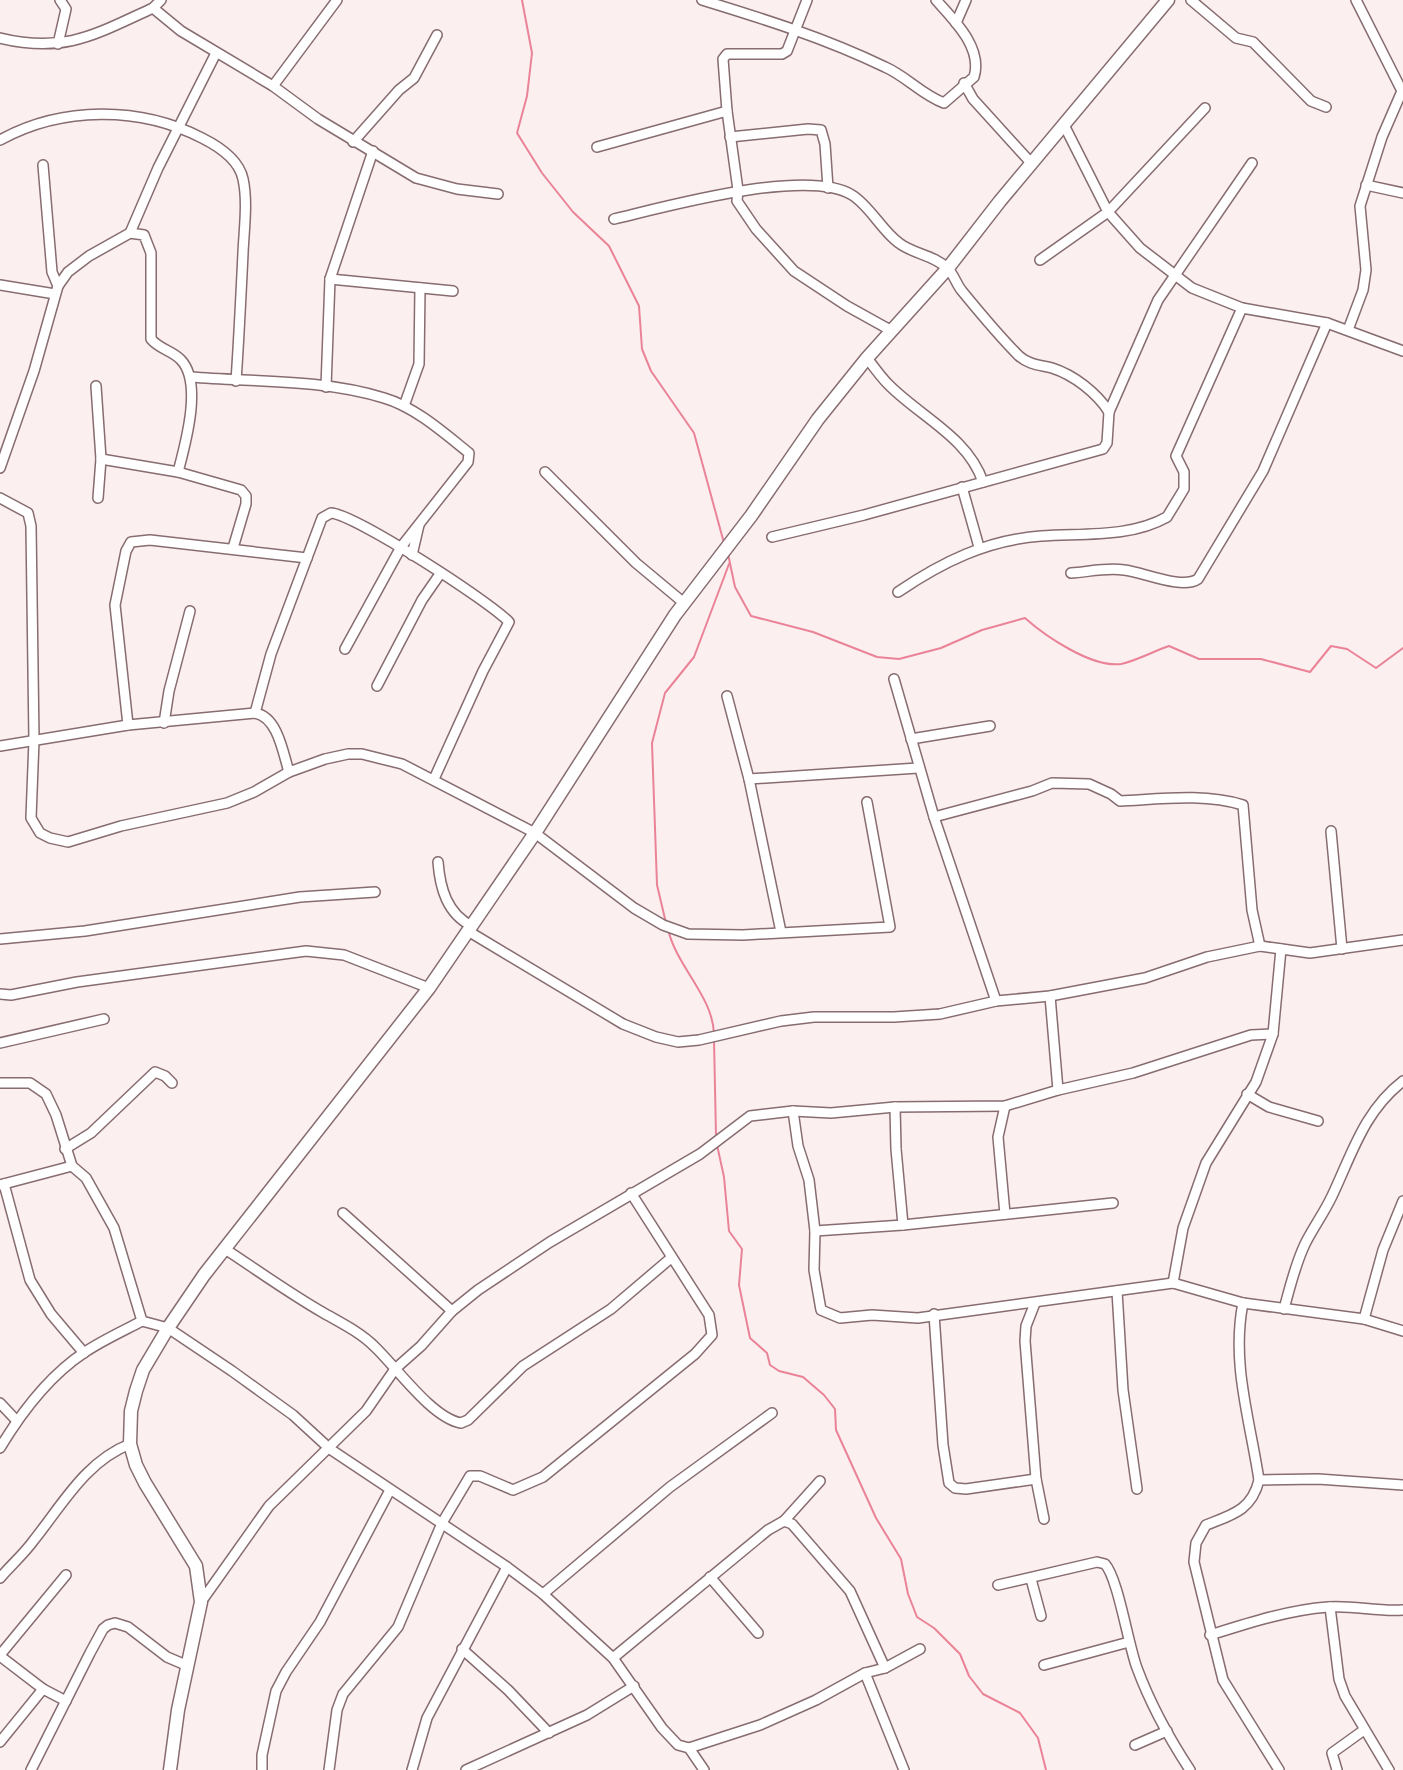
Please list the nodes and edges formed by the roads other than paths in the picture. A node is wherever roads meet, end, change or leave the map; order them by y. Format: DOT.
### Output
graph roads {
  1 [pos="60,0"];
  2 [pos="161,0"];
  3 [pos="337,0"];
  4 [pos="702,0"];
  5 [pos="807,0"];
  6 [pos="936,0"];
  7 [pos="966,0"];
  8 [pos="1168,0"];
  9 [pos="1191,0"];
  10 [pos="1356,0"];
  11 [pos="153,8"];
  12 [pos="956,23"];
  13 [pos="795,28"];
  14 [pos="437,35"];
  15 [pos="0,38"];
  16 [pos="58,44"];
  17 [pos="216,53"];
  18 [pos="963,83"];
  19 [pos="273,86"];
  20 [pos="1403,91"];
  21 [pos="1326,107"];
  22 [pos="1205,108"];
  23 [pos="727,111"];
  24 [pos="1064,125"];
  25 [pos="178,128"];
  26 [pos="730,137"];
  27 [pos="0,140"];
  28 [pos="353,142"];
  29 [pos="597,147"];
  30 [pos="373,151"];
  31 [pos="1252,163"];
  32 [pos="1032,164"];
  33 [pos="43,165"];
  34 [pos="1366,185"];
  35 [pos="828,188"];
  36 [pos="738,190"];
  37 [pos="1403,193"];
  38 [pos="498,195"];
  39 [pos="1108,212"];
  40 [pos="614,219"];
  41 [pos="130,233"];
  42 [pos="1040,260"];
  43 [pos="948,268"];
  44 [pos="1173,274"];
  45 [pos="330,279"];
  46 [pos="0,285"];
  47 [pos="420,288"];
  48 [pos="57,290"];
  49 [pos="453,291"];
  50 [pos="1242,308"];
  51 [pos="1327,323"];
  52 [pos="1348,330"];
  53 [pos="892,331"];
  54 [pos="1403,351"];
  55 [pos="867,358"];
  56 [pos="191,377"];
  57 [pos="236,381"];
  58 [pos="96,386"];
  59 [pos="326,387"];
  60 [pos="404,406"];
  61 [pos="1109,412"];
  62 [pos="101,459"];
  63 [pos="0,468"];
  64 [pos="178,472"];
  65 [pos="545,472"];
  66 [pos="983,482"];
  67 [pos="962,487"];
  68 [pos="0,498"];
  69 [pos="98,498"];
  70 [pos="419,522"];
  71 [pos="772,537"];
  72 [pos="979,547"];
  73 [pos="233,548"];
  74 [pos="401,548"];
  75 [pos="412,555"];
  76 [pos="307,558"];
  77 [pos="1071,573"];
  78 [pos="440,574"];
  79 [pos="898,592"];
  80 [pos="684,603"];
  81 [pos="190,611"];
  82 [pos="345,649"];
  83 [pos="894,679"];
  84 [pos="377,686"];
  85 [pos="727,696"];
  86 [pos="255,712"];
  87 [pos="164,723"];
  88 [pos="128,725"];
  89 [pos="990,726"];
  90 [pos="911,739"];
  91 [pos="34,740"];
  92 [pos="0,746"];
  93 [pos="918,768"];
  94 [pos="289,772"];
  95 [pos="434,779"];
  96 [pos="749,779"];
  97 [pos="867,802"];
  98 [pos="934,817"];
  99 [pos="1331,831"];
  100 [pos="535,833"];
  101 [pos="438,862"];
  102 [pos="375,892"];
  103 [pos="470,928"];
  104 [pos="782,932"];
  105 [pos="0,939"];
  106 [pos="1403,940"];
  107 [pos="1260,946"];
  108 [pos="1342,949"];
  109 [pos="1281,950"];
  110 [pos="429,988"];
  111 [pos="0,994"];
  112 [pos="1050,996"];
  113 [pos="996,1000"];
  114 [pos="104,1019"];
  115 [pos="1273,1034"];
  116 [pos="0,1043"];
  117 [pos="1403,1081"];
  118 [pos="0,1083"];
  119 [pos="172,1083"];
  120 [pos="1058,1090"];
  121 [pos="1247,1094"];
  122 [pos="1005,1106"];
  123 [pos="895,1107"];
  124 [pos="793,1111"];
  125 [pos="1318,1121"];
  126 [pos="65,1149"];
  127 [pos="72,1166"];
  128 [pos="2,1184"];
  129 [pos="631,1192"];
  130 [pos="1403,1201"];
  131 [pos="1113,1203"];
  132 [pos="343,1213"];
  133 [pos="1005,1214"];
  134 [pos="903,1225"];
  135 [pos="815,1231"];
  136 [pos="225,1249"];
  137 [pos="671,1258"];
  138 [pos="1173,1283"];
  139 [pos="1117,1291"];
  140 [pos="1035,1303"];
  141 [pos="1243,1303"];
  142 [pos="1284,1309"];
  143 [pos="452,1311"];
  144 [pos="934,1314"];
  145 [pos="1364,1319"];
  146 [pos="142,1321"];
  147 [pos="168,1328"];
  148 [pos="1403,1332"];
  149 [pos="84,1353"];
  150 [pos="395,1369"];
  151 [pos="0,1404"];
  152 [pos="772,1413"];
  153 [pos="16,1420"];
  154 [pos="130,1444"];
  155 [pos="0,1448"];
  156 [pos="330,1449"];
  157 [pos="1036,1479"];
  158 [pos="1259,1480"];
  159 [pos="820,1481"];
  160 [pos="1403,1485"];
  161 [pos="1137,1489"];
  162 [pos="390,1490"];
  163 [pos="1044,1519"];
  164 [pos="784,1521"];
  165 [pos="442,1523"];
  166 [pos="507,1567"];
  167 [pos="66,1575"];
  168 [pos="710,1577"];
  169 [pos="0,1578"];
  170 [pos="1031,1579"];
  171 [pos="998,1585"];
  172 [pos="543,1594"];
  173 [pos="201,1602"];
  174 [pos="1330,1607"];
  175 [pos="1403,1610"];
  176 [pos="1041,1616"];
  177 [pos="758,1633"];
  178 [pos="1210,1635"];
  179 [pos="1129,1642"];
  180 [pos="462,1649"];
  181 [pos="920,1649"];
  182 [pos="0,1655"];
  183 [pos="613,1658"];
  184 [pos="1044,1665"];
  185 [pos="188,1666"];
  186 [pos="885,1668"];
  187 [pos="865,1673"];
  188 [pos="634,1686"];
  189 [pos="43,1689"];
  190 [pos="66,1701"];
  191 [pos="1364,1730"];
  192 [pos="1167,1731"];
  193 [pos="549,1733"];
  194 [pos="0,1742"];
  195 [pos="1135,1745"];
  196 [pos="689,1748"];
  197 [pos="32,1770"];
  198 [pos="170,1770"];
  199 [pos="262,1770"];
  200 [pos="329,1770"];
  201 [pos="412,1770"];
  202 [pos="466,1770"];
  203 [pos="704,1770"];
  204 [pos="904,1770"];
  205 [pos="1190,1770"];
  206 [pos="1279,1770"];
  207 [pos="1337,1770"];
  208 [pos="1389,1770"];
  1 -- 16 [label="street"];
  2 -- 11 [label="street"];
  3 -- 19 [label="street"];
  4 -- 13 [label="street"];
  5 -- 13 [label="street"];
  6 -- 12 [label="street"];
  7 -- 12 [label="street"];
  8 -- 24 [label="street"];
  9 -- 21 [label="street"];
  10 -- 20 [label="street"];
  11 -- 16 [label="street"];
  11 -- 17 [label="street"];
  12 -- 18 [label="street"];
  13 -- 18 [label="street"];
  13 -- 23 [label="street"];
  14 -- 28 [label="street"];
  15 -- 16 [label="street"];
  17 -- 19 [label="street"];
  17 -- 25 [label="street"];
  18 -- 32 [label="street"];
  19 -- 28 [label="street"];
  20 -- 34 [label="street"];
  22 -- 39 [label="street"];
  23 -- 26 [label="street"];
  23 -- 29 [label="street"];
  24 -- 32 [label="street"];
  24 -- 39 [label="street"];
  25 -- 27 [label="street"];
  25 -- 41 [label="street"];
  25 -- 57 [label="street"];
  26 -- 35 [label="street"];
  26 -- 36 [label="street"];
  28 -- 30 [label="street"];
  30 -- 38 [label="street"];
  30 -- 45 [label="street"];
  31 -- 44 [label="street"];
  32 -- 43 [label="street"];
  33 -- 48 [label="street"];
  34 -- 37 [label="street"];
  34 -- 52 [label="street"];
  35 -- 36 [label="street"];
  35 -- 43 [label="street"];
  36 -- 40 [label="street"];
  36 -- 53 [label="street"];
  39 -- 42 [label="street"];
  39 -- 44 [label="street"];
  41 -- 48 [label="street"];
  41 -- 56 [label="street"];
  43 -- 53 [label="street"];
  43 -- 61 [label="street"];
  44 -- 50 [label="street"];
  44 -- 61 [label="street"];
  45 -- 47 [label="street"];
  45 -- 59 [label="street"];
  46 -- 48 [label="street"];
  47 -- 49 [label="street"];
  47 -- 60 [label="street"];
  48 -- 63 [label="street"];
  50 -- 51 [label="street"];
  50 -- 72 [label="street"];
  51 -- 52 [label="street"];
  51 -- 77 [label="street"];
  52 -- 54 [label="street"];
  53 -- 55 [label="street"];
  55 -- 66 [label="street"];
  55 -- 80 [label="street"];
  56 -- 57 [label="street"];
  56 -- 64 [label="street"];
  57 -- 59 [label="street"];
  58 -- 62 [label="street"];
  59 -- 60 [label="street"];
  60 -- 70 [label="street"];
  61 -- 66 [label="street"];
  62 -- 64 [label="street"];
  62 -- 69 [label="street"];
  64 -- 73 [label="street"];
  65 -- 80 [label="street"];
  66 -- 67 [label="street"];
  67 -- 71 [label="street"];
  67 -- 72 [label="street"];
  68 -- 91 [label="street"];
  70 -- 74 [label="street"];
  70 -- 75 [label="street"];
  72 -- 79 [label="street"];
  73 -- 76 [label="street"];
  73 -- 88 [label="street"];
  74 -- 75 [label="street"];
  74 -- 76 [label="street"];
  74 -- 82 [label="street"];
  75 -- 78 [label="street"];
  76 -- 86 [label="street"];
  78 -- 84 [label="street"];
  78 -- 95 [label="street"];
  80 -- 100 [label="street"];
  81 -- 87 [label="street"];
  83 -- 90 [label="street"];
  85 -- 96 [label="street"];
  86 -- 87 [label="street"];
  86 -- 94 [label="street"];
  87 -- 88 [label="street"];
  88 -- 91 [label="street"];
  89 -- 90 [label="street"];
  90 -- 93 [label="street"];
  91 -- 92 [label="street"];
  91 -- 94 [label="street"];
  93 -- 96 [label="street"];
  93 -- 98 [label="street"];
  94 -- 95 [label="street"];
  95 -- 100 [label="street"];
  96 -- 104 [label="street"];
  97 -- 104 [label="street"];
  98 -- 107 [label="street"];
  98 -- 113 [label="street"];
  99 -- 108 [label="street"];
  100 -- 103 [label="street"];
  100 -- 104 [label="street"];
  101 -- 103 [label="street"];
  102 -- 105 [label="street"];
  103 -- 110 [label="street"];
  103 -- 113 [label="street"];
  106 -- 108 [label="street"];
  107 -- 109 [label="street"];
  107 -- 112 [label="street"];
  108 -- 109 [label="street"];
  109 -- 115 [label="street"];
  110 -- 111 [label="street"];
  110 -- 136 [label="street"];
  112 -- 113 [label="street"];
  112 -- 120 [label="street"];
  114 -- 116 [label="street"];
  115 -- 120 [label="street"];
  115 -- 121 [label="street"];
  117 -- 142 [label="street"];
  118 -- 126 [label="street"];
  119 -- 126 [label="street"];
  120 -- 122 [label="street"];
  121 -- 125 [label="street"];
  121 -- 138 [label="street"];
  122 -- 123 [label="street"];
  122 -- 133 [label="street"];
  123 -- 124 [label="street"];
  123 -- 134 [label="street"];
  124 -- 129 [label="street"];
  124 -- 135 [label="street"];
  126 -- 127 [label="street"];
  127 -- 128 [label="street"];
  127 -- 146 [label="street"];
  128 -- 149 [label="street"];
  129 -- 137 [label="street"];
  129 -- 143 [label="street"];
  130 -- 145 [label="street"];
  131 -- 133 [label="street"];
  132 -- 143 [label="street"];
  133 -- 134 [label="street"];
  134 -- 135 [label="street"];
  135 -- 144 [label="street"];
  136 -- 147 [label="street"];
  136 -- 150 [label="street"];
  137 -- 150 [label="street"];
  137 -- 165 [label="street"];
  138 -- 139 [label="street"];
  138 -- 141 [label="street"];
  139 -- 140 [label="street"];
  139 -- 161 [label="street"];
  140 -- 144 [label="street"];
  140 -- 157 [label="street"];
  141 -- 142 [label="street"];
  141 -- 158 [label="street"];
  142 -- 145 [label="street"];
  143 -- 150 [label="street"];
  144 -- 157 [label="street"];
  145 -- 148 [label="street"];
  146 -- 147 [label="street"];
  146 -- 149 [label="street"];
  147 -- 154 [label="street"];
  147 -- 156 [label="street"];
  149 -- 153 [label="street"];
  150 -- 156 [label="street"];
  151 -- 153 [label="street"];
  152 -- 172 [label="street"];
  153 -- 155 [label="street"];
  154 -- 169 [label="street"];
  154 -- 173 [label="street"];
  156 -- 162 [label="street"];
  156 -- 173 [label="street"];
  157 -- 163 [label="street"];
  158 -- 160 [label="street"];
  158 -- 178 [label="street"];
  159 -- 164 [label="street"];
  162 -- 165 [label="street"];
  162 -- 199 [label="street"];
  164 -- 168 [label="street"];
  164 -- 186 [label="street"];
  165 -- 166 [label="street"];
  165 -- 200 [label="street"];
  166 -- 172 [label="street"];
  166 -- 180 [label="street"];
  167 -- 182 [label="street"];
  168 -- 177 [label="street"];
  168 -- 183 [label="street"];
  170 -- 171 [label="street"];
  170 -- 176 [label="street"];
  170 -- 179 [label="street"];
  172 -- 183 [label="street"];
  173 -- 185 [label="street"];
  174 -- 175 [label="street"];
  174 -- 178 [label="street"];
  174 -- 191 [label="street"];
  178 -- 206 [label="street"];
  179 -- 184 [label="street"];
  179 -- 192 [label="street"];
  180 -- 193 [label="street"];
  180 -- 201 [label="street"];
  181 -- 186 [label="street"];
  182 -- 189 [label="street"];
  183 -- 188 [label="street"];
  185 -- 190 [label="street"];
  185 -- 198 [label="street"];
  186 -- 187 [label="street"];
  187 -- 196 [label="street"];
  187 -- 204 [label="street"];
  188 -- 193 [label="street"];
  188 -- 196 [label="street"];
  189 -- 190 [label="street"];
  189 -- 194 [label="street"];
  190 -- 197 [label="street"];
  191 -- 207 [label="street"];
  191 -- 208 [label="street"];
  192 -- 195 [label="street"];
  192 -- 205 [label="street"];
  193 -- 202 [label="street"];
  196 -- 203 [label="street"];
}
